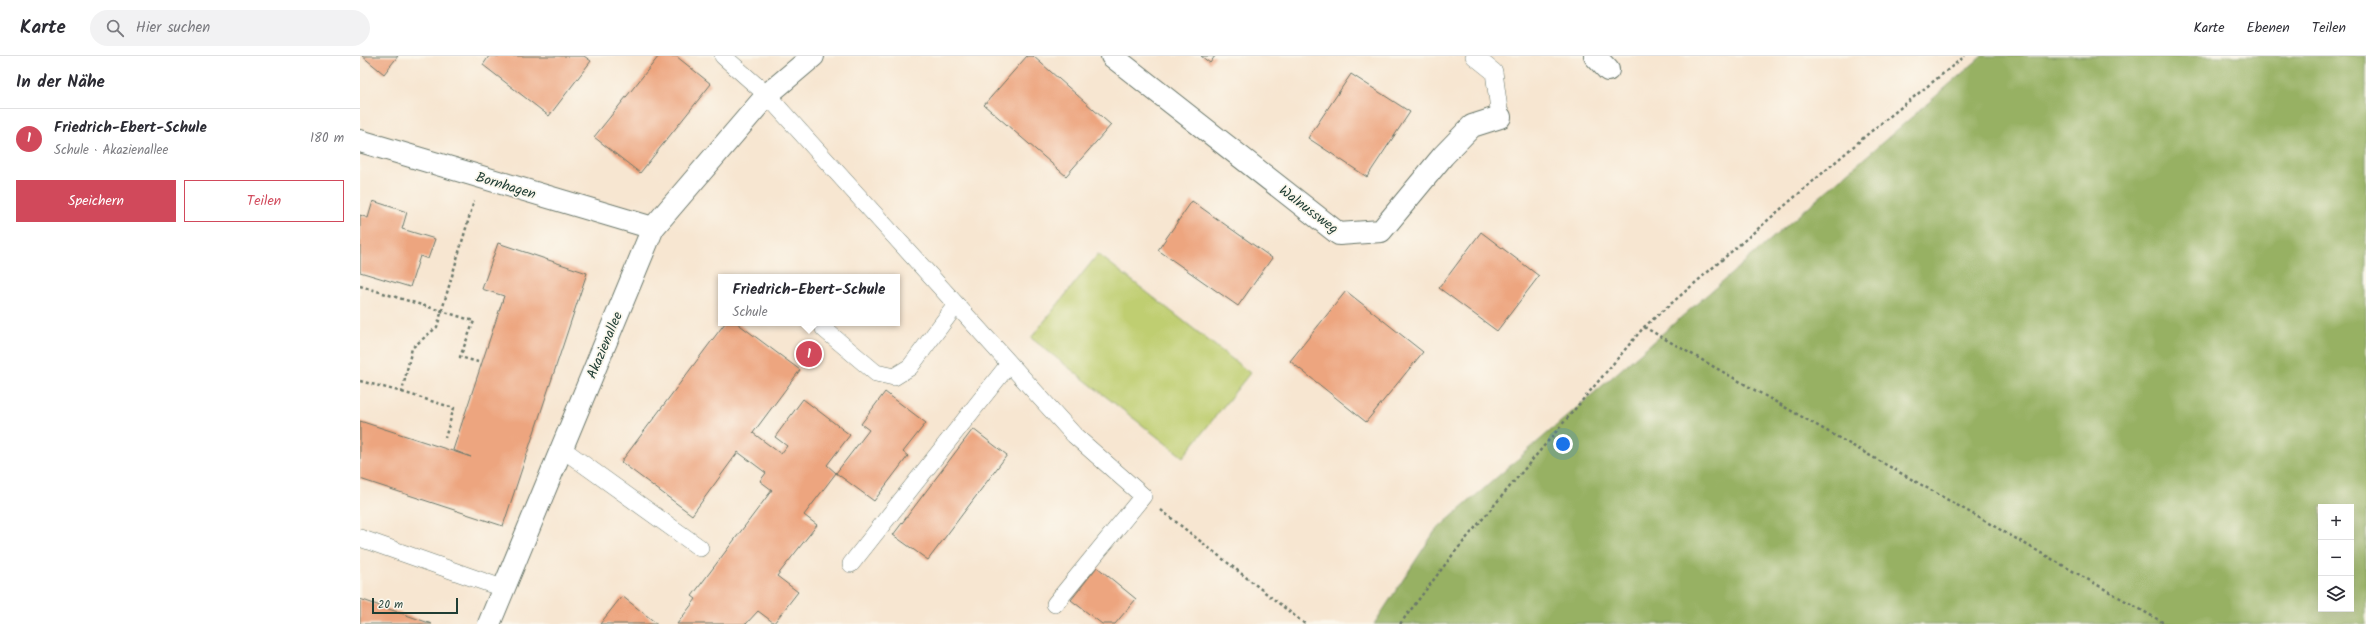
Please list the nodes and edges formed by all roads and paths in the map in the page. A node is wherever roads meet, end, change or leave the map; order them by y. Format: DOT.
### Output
graph roads {
  1 [pos="723,56"];
  2 [pos="813,56"];
  3 [pos="1112,56"];
  4 [pos="1474,56"];
  5 [pos="1965,56"];
  6 [pos="767,95"];
  7 [pos="1500,117"];
  8 [pos="360,140"];
  9 [pos="481,177"];
  10 [pos="652,228"];
  11 [pos="360,286"];
  12 [pos="956,305"];
  13 [pos="442,310"];
  14 [pos="1644,327"];
  15 [pos="824,329"];
  16 [pos="478,362"];
  17 [pos="1009,364"];
  18 [pos="360,381"];
  19 [pos="402,392"];
  20 [pos="445,438"];
  21 [pos="561,448"];
  22 [pos="1143,496"];
  23 [pos="360,538"];
  24 [pos="700,548"];
  25 [pos="851,564"];
  26 [pos="502,588"];
  27 [pos="1055,604"];
  28 [pos="489,624"];
  29 [pos="1305,624"];
  30 [pos="1400,624"];
  31 [pos="2166,624"];
  1 -- 6 [label="lane"];
  2 -- 6 [label="street, Akazienallee"];
  3 -- 7 [label="street, Walnussweg"];
  4 -- 7 [label="lane"];
  5 -- 14 [label="path"];
  6 -- 10 [label="street, Akazienallee"];
  6 -- 12 [label="lane"];
  8 -- 9 [label="street, Bornhagen"];
  9 -- 10 [label="street, Bornhagen"];
  9 -- 13 [label="path"];
  10 -- 21 [label="street, Akazienallee"];
  11 -- 13 [label="path"];
  12 -- 15 [label="lane"];
  12 -- 17 [label="lane"];
  13 -- 16 [label="path"];
  13 -- 19 [label="path"];
  14 -- 30 [label="path"];
  14 -- 31 [label="path"];
  17 -- 22 [label="lane"];
  17 -- 25 [label="lane"];
  18 -- 19 [label="path"];
  19 -- 20 [label="path"];
  21 -- 24 [label="lane"];
  21 -- 26 [label="street, Akazienallee"];
  22 -- 27 [label="lane"];
  22 -- 29 [label="path"];
  23 -- 26 [label="lane"];
  26 -- 28 [label="street, Akazienallee"];
}
